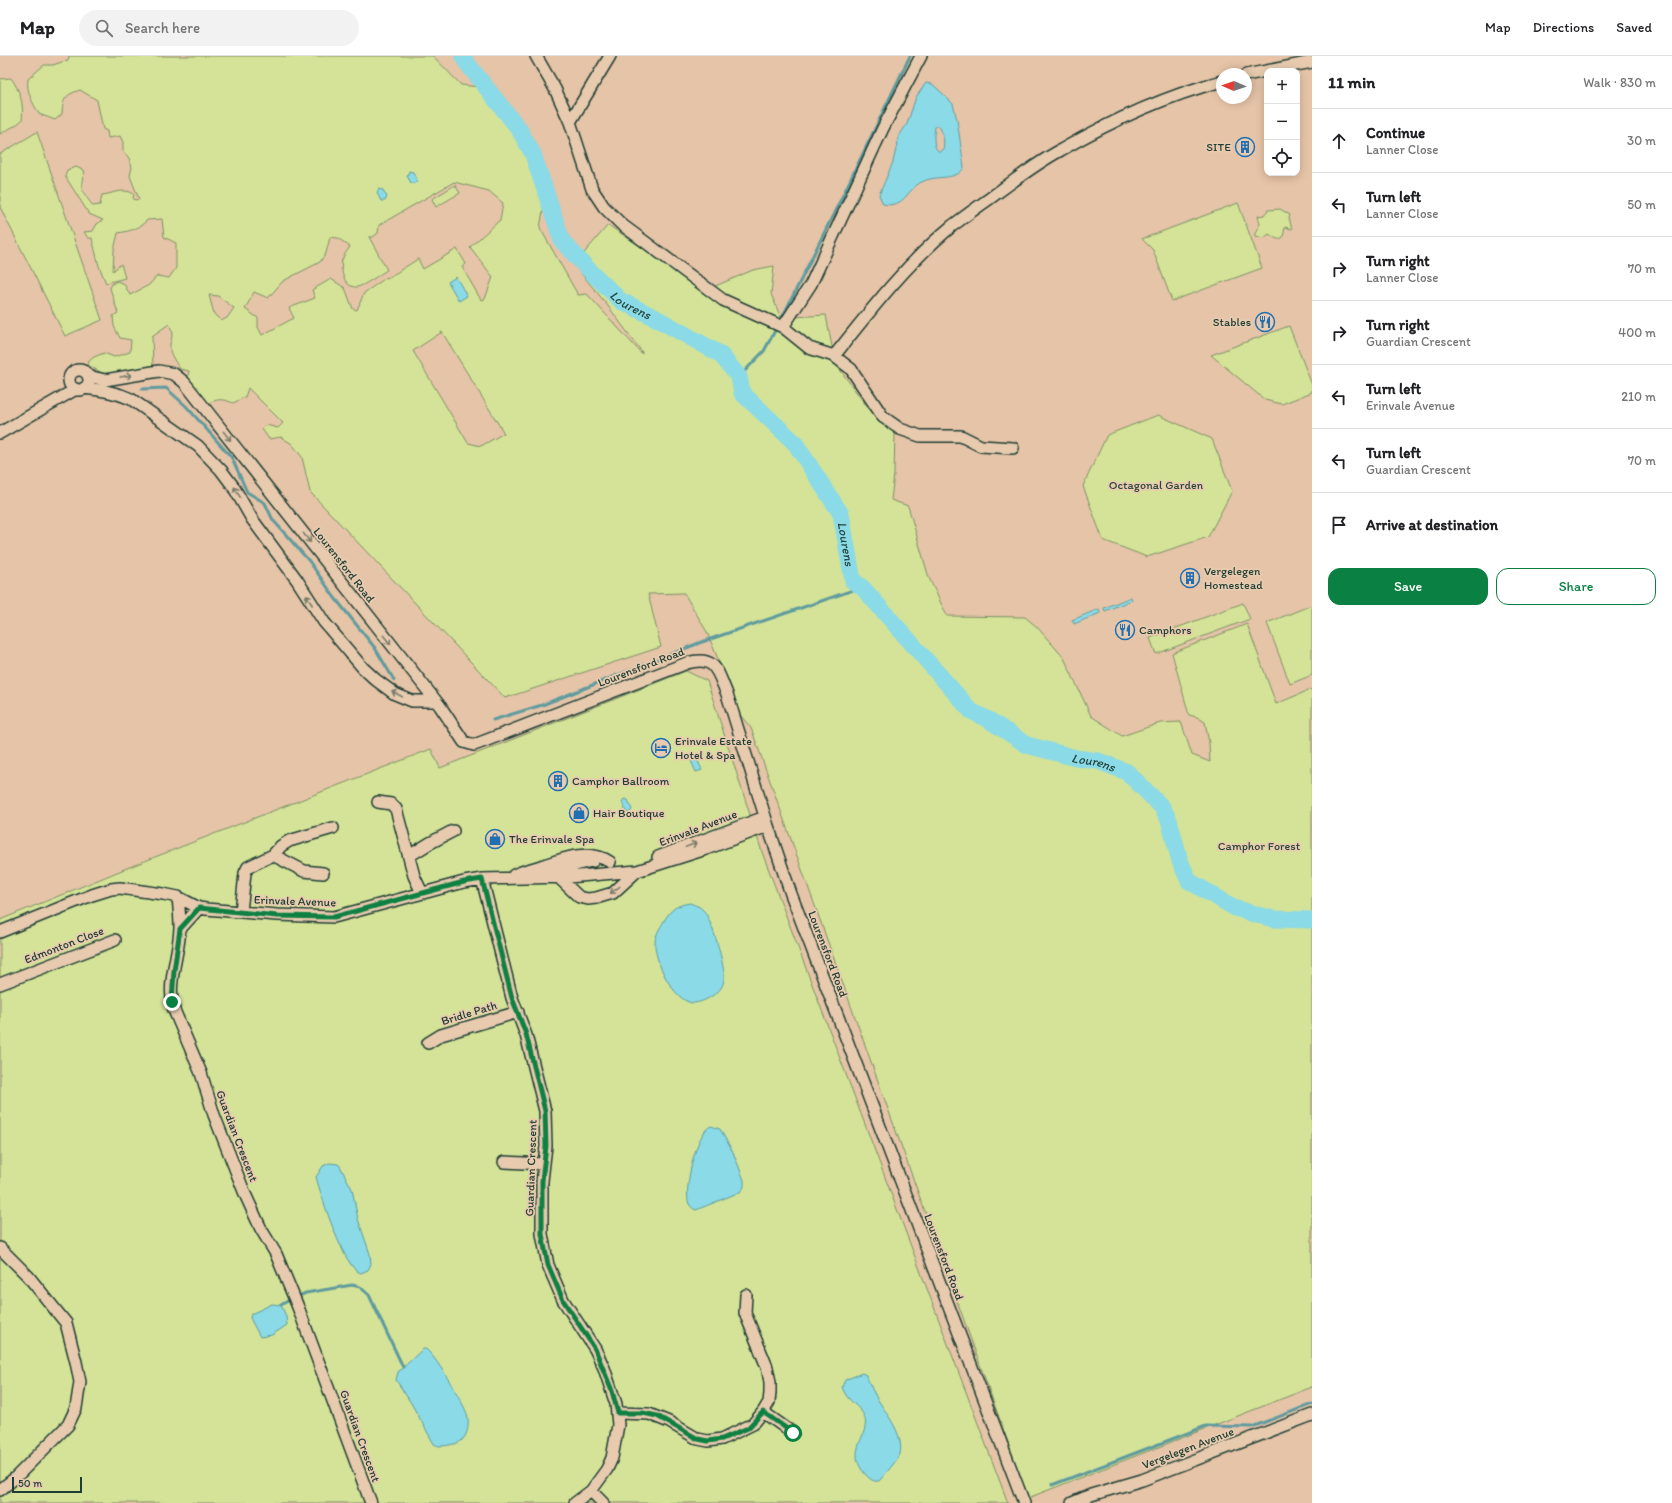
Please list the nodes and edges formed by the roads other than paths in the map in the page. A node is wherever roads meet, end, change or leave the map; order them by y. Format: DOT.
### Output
graph roads {
  1 [pos="536,56"];
  2 [pos="610,56"];
  3 [pos="921,56"];
  4 [pos="1312,62"];
  5 [pos="1252,74"];
  6 [pos="1216,83"];
  7 [pos="570,122"];
  8 [pos="783,327"];
  9 [pos="834,356"];
  10 [pos="88,376"];
  11 [pos="80,389"];
  12 [pos="0,433"];
  13 [pos="1013,448"];
  14 [pos="434,701"];
  15 [pos="378,802"];
  16 [pos="766,822"];
  17 [pos="332,828"];
  18 [pos="453,831"];
  19 [pos="273,855"];
  20 [pos="409,856"];
  21 [pos="610,862"];
  22 [pos="636,870"];
  23 [pos="323,873"];
  24 [pos="558,877"];
  25 [pos="532,878"];
  26 [pos="482,879"];
  27 [pos="506,879"];
  28 [pos="422,893"];
  29 [pos="178,897"];
  30 [pos="199,908"];
  31 [pos="241,912"];
  32 [pos="180,929"];
  33 [pos="0,932"];
  34 [pos="114,940"];
  35 [pos="0,984"];
  36 [pos="518,1012"];
  37 [pos="428,1043"];
  38 [pos="504,1162"];
  39 [pos="544,1164"];
  40 [pos="0,1248"];
  41 [pos="746,1294"];
  42 [pos="763,1412"];
  43 [pos="618,1413"];
  44 [pos="1312,1415"];
  45 [pos="793,1433"];
  46 [pos="0,1490"];
  47 [pos="591,1491"];
  48 [pos="371,1503"];
  49 [pos="575,1503"];
  50 [pos="603,1503"];
  51 [pos="1024,1503"];
  52 [pos="1072,1503"];
  1 -- 7 [label="street"];
  2 -- 7 [label="street"];
  3 -- 8 [label="street"];
  4 -- 5 [label="street"];
  6 -- 9 [label="street"];
  7 -- 8 [label="street"];
  8 -- 9 [label="street"];
  9 -- 13 [label="street"];
  10 -- 11 [label="street"];
  10 -- 11 [label="street"];
  10 -- 14 [label="street, Lourensford Road, one-way"];
  11 -- 12 [label="street"];
  14 -- 11 [label="street, one-way"];
  14 -- 16 [label="street, Lourensford Road"];
  15 -- 20 [label="street"];
  16 -- 22 [label="street, Erinvale Avenue"];
  16 -- 51 [label="street, Lourensford Road"];
  17 -- 19 [label="street"];
  18 -- 20 [label="street"];
  19 -- 23 [label="street"];
  19 -- 31 [label="street"];
  20 -- 28 [label="street"];
  21 -- 22 [label="street"];
  21 -- 25 [label="street"];
  21 -- 27 [label="street"];
  22 -- 24 [label="street, Erinvale Avenue"];
  22 -- 24 [label="street, one-way"];
  24 -- 25 [label="street, Erinvale Avenue"];
  25 -- 27 [label="street, Erinvale Avenue"];
  26 -- 27 [label="street, Erinvale Avenue"];
  26 -- 28 [label="street, Erinvale Avenue"];
  26 -- 36 [label="street, Guardian Crescent"];
  28 -- 31 [label="street, Erinvale Avenue"];
  29 -- 30 [label="street, Erinvale Avenue"];
  29 -- 32 [label="street, Guardian Crescent"];
  29 -- 33 [label="street, Erinvale Avenue"];
  30 -- 31 [label="street, Erinvale Avenue"];
  30 -- 32 [label="street"];
  32 -- 48 [label="street, Guardian Crescent"];
  34 -- 35 [label="street, Edmonton Close"];
  36 -- 37 [label="street, Bridle Path"];
  36 -- 39 [label="street, Guardian Crescent"];
  38 -- 39 [label="street"];
  39 -- 43 [label="street, Guardian Crescent"];
  40 -- 46 [label="street"];
  41 -- 42 [label="street"];
  42 -- 43 [label="street"];
  42 -- 45 [label="street"];
  43 -- 47 [label="street, Guardian Crescent"];
  44 -- 52 [label="street, Vergelegen Avenue"];
  47 -- 49 [label="street, Guardian Crescent"];
  47 -- 50 [label="street"];
}
